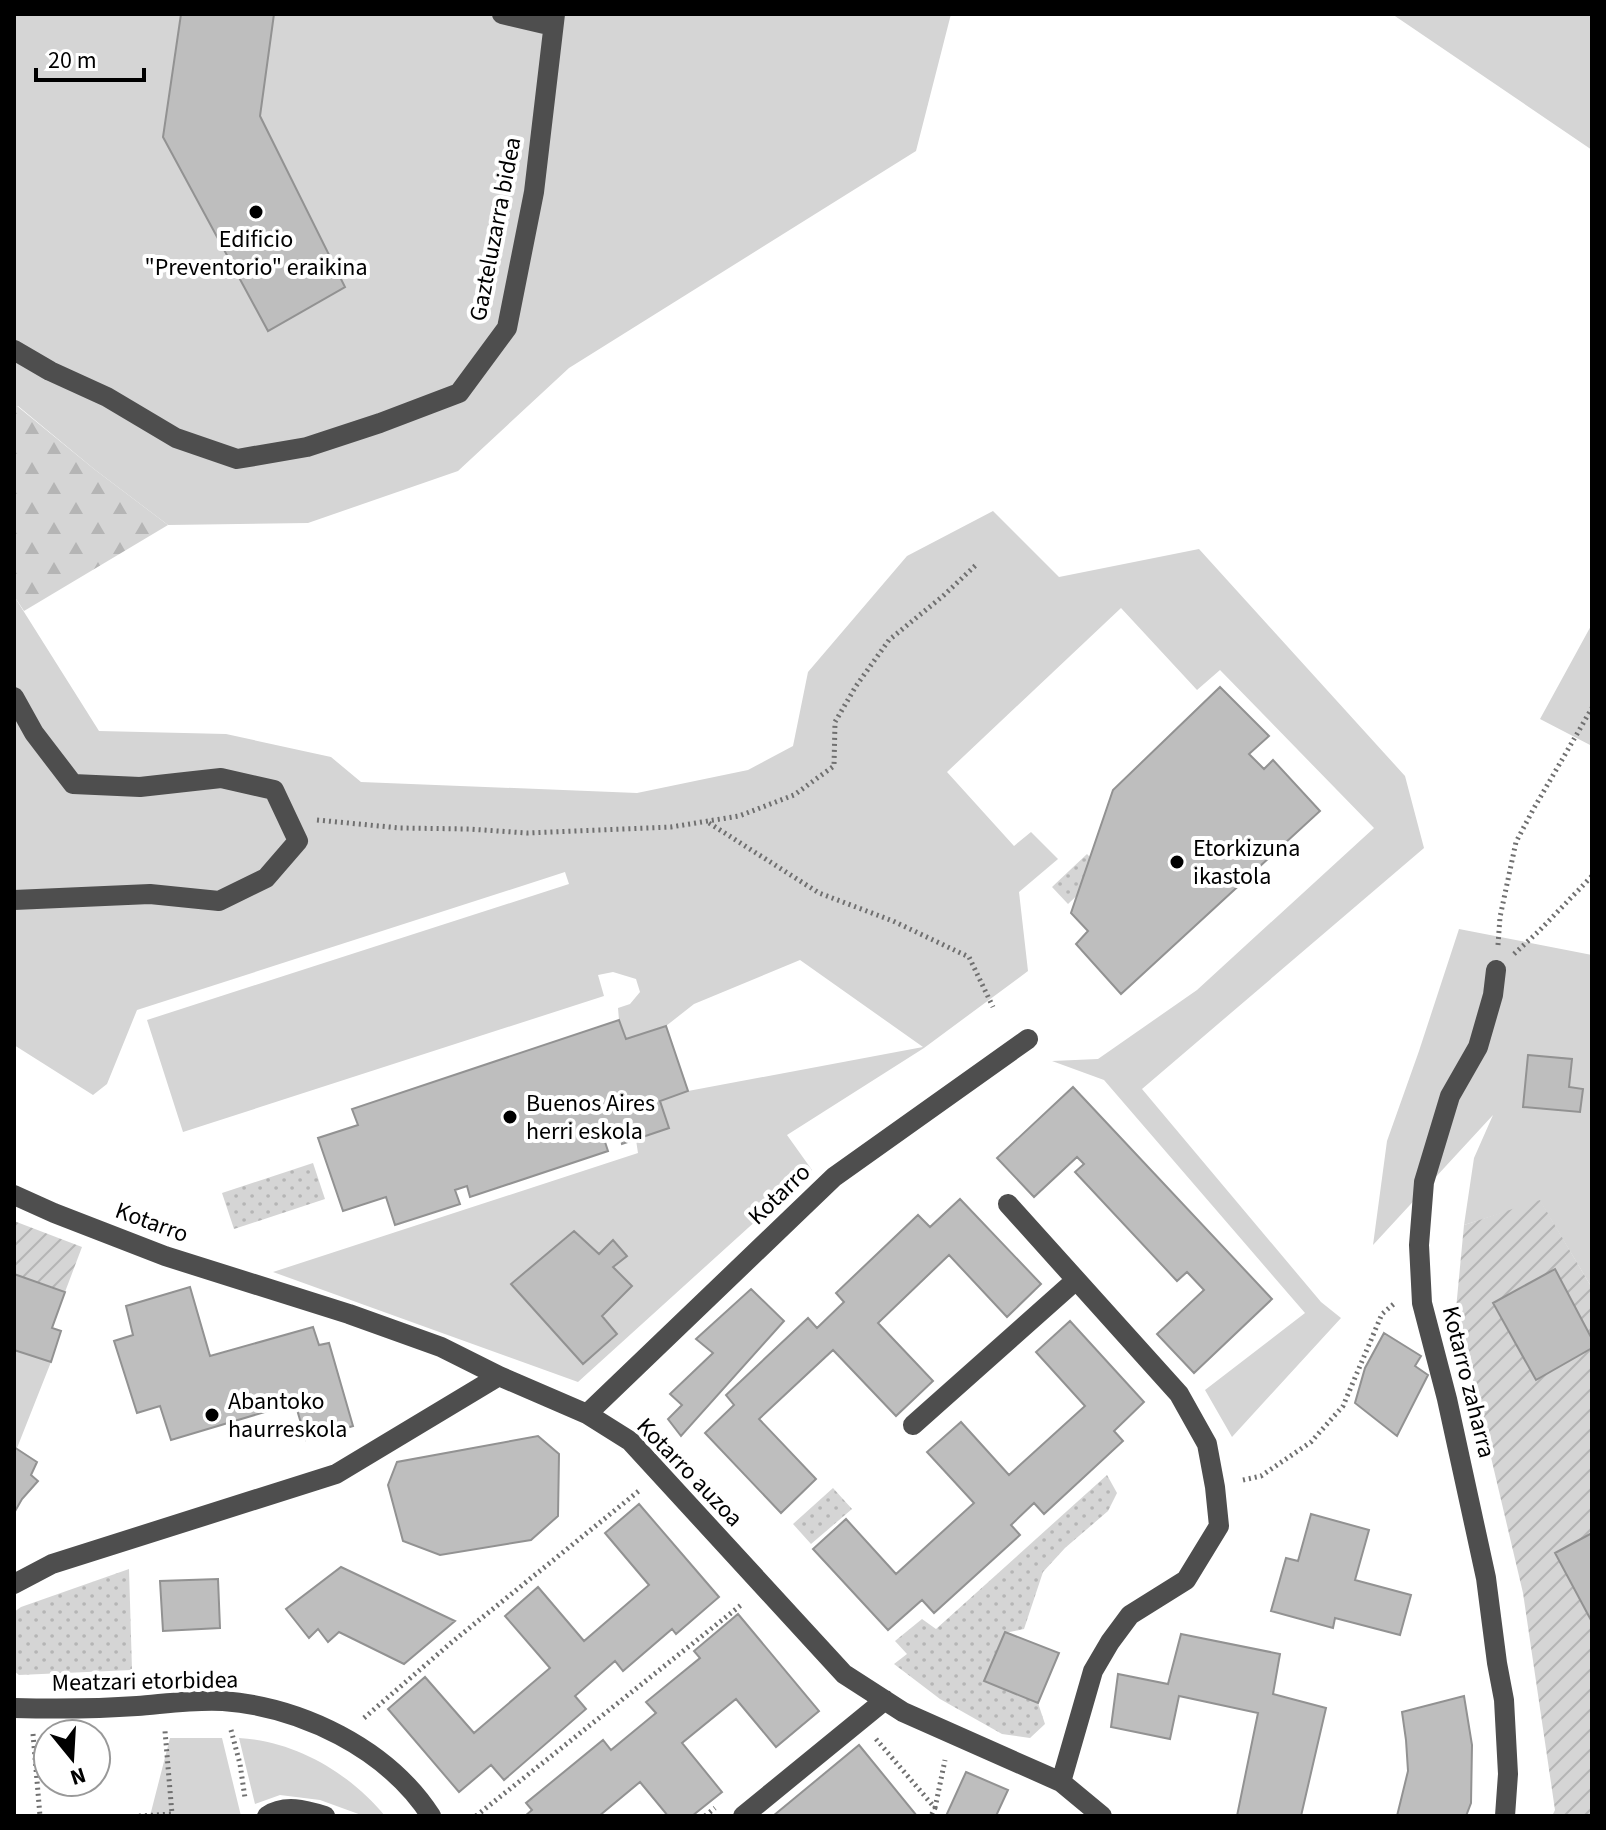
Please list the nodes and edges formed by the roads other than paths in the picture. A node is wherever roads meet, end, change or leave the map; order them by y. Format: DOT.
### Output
graph roads {
  1 [pos="502,14"];
  2 [pos="554,20"];
  3 [pos="14,350"];
  4 [pos="14,697"];
  5 [pos="14,900"];
  6 [pos="1495,976"];
  7 [pos="1028,1039"];
  8 [pos="14,1195"];
  9 [pos="1008,1204"];
  10 [pos="1076,1280"];
  11 [pos="499,1376"];
  12 [pos="587,1414"];
  13 [pos="913,1425"];
  14 [pos="14,1584"];
  15 [pos="885,1700"];
  16 [pos="14,1708"];
  17 [pos="1061,1782"];
  18 [pos="267,1816"];
  19 [pos="325,1816"];
  20 [pos="431,1816"];
  21 [pos="743,1816"];
  22 [pos="1102,1816"];
  23 [pos="1505,1816"];
  1 -- 2 [label="street"];
  2 -- 3 [label="street, Gazteluzarra bidea"];
  4 -- 5 [label="street"];
  6 -- 23 [label="street, Kotarro zaharra"];
  7 -- 12 [label="street, Kotarro"];
  8 -- 11 [label="street, Kotarro"];
  9 -- 10 [label="street"];
  10 -- 13 [label="street"];
  10 -- 17 [label="street"];
  11 -- 12 [label="street, Kotarro auzoa"];
  11 -- 14 [label="street"];
  12 -- 15 [label="street, Kotarro auzoa"];
  15 -- 17 [label="street, Kotarro auzoa"];
  15 -- 21 [label="street"];
  16 -- 20 [label="street, Meatzari etorbidea"];
  17 -- 22 [label="street, Kotarro auzoa"];
  18 -- 19 [label="street"];
}
